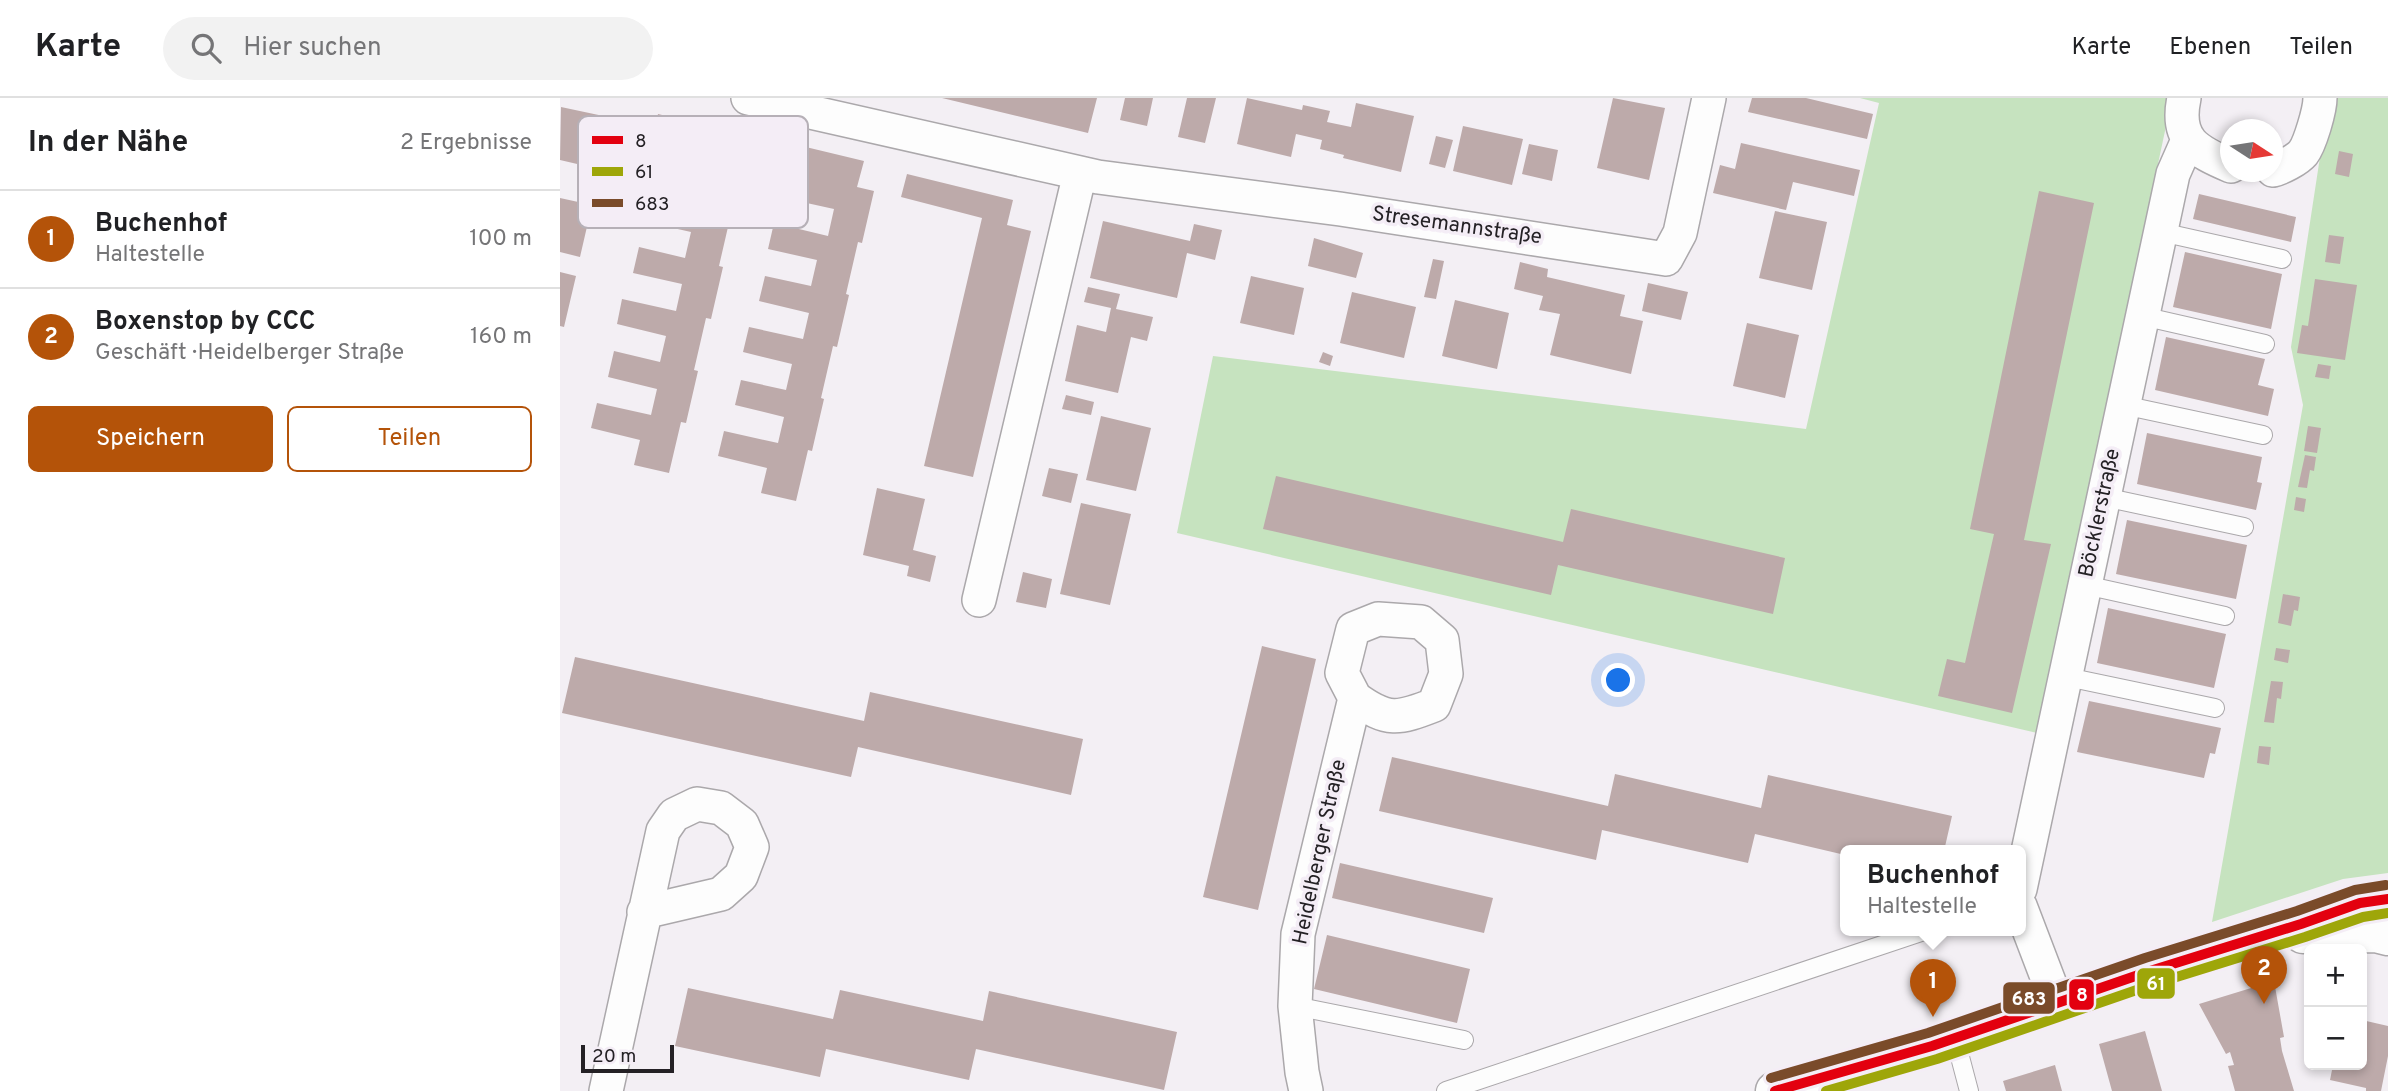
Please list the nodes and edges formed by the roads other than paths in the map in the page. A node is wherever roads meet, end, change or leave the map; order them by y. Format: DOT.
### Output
graph roads {
  1 [pos="748,98"];
  2 [pos="1709,98"];
  3 [pos="2183,98"];
  4 [pos="2320,98"];
  5 [pos="2188,140"];
  6 [pos="2220,160"];
  7 [pos="2283,166"];
  8 [pos="1080,173"];
  9 [pos="2161,232"];
  10 [pos="2282,259"];
  11 [pos="2142,316"];
  12 [pos="2265,344"];
  13 [pos="2123,405"];
  14 [pos="2263,435"];
  15 [pos="2104,497"];
  16 [pos="2244,527"];
  17 [pos="2085,586"];
  18 [pos="979,600"];
  19 [pos="2225,616"];
  20 [pos="2067,677"];
  21 [pos="1355,698"];
  22 [pos="2215,708"];
  23 [pos="2026,866"];
  24 [pos="2388,899"];
  25 [pos="644,912"];
  26 [pos="2026,919"];
  27 [pos="1909,936"];
  28 [pos="2388,936"];
  29 [pos="2256,939"];
  30 [pos="2057,1003"];
  31 [pos="1295,1006"];
  32 [pos="1955,1038"];
  33 [pos="1464,1040"];
  34 [pos="606,1091"];
  35 [pos="1306,1091"];
  36 [pos="1446,1091"];
  37 [pos="1775,1091"];
  38 [pos="1969,1091"];
  1 -- 8 [label="street, Stresemannstraße"];
  2 -- 8 [label="street, Stresemannstraße"];
  3 -- 5 [label="street"];
  4 -- 7 [label="street"];
  5 -- 6 [label="street"];
  5 -- 9 [label="street, Böcklerstraße"];
  8 -- 18 [label="street"];
  9 -- 10 [label="lane"];
  9 -- 11 [label="street, Böcklerstraße"];
  11 -- 12 [label="lane"];
  11 -- 13 [label="street, Böcklerstraße"];
  13 -- 14 [label="lane"];
  13 -- 15 [label="street, Böcklerstraße"];
  15 -- 16 [label="lane"];
  15 -- 17 [label="street, Böcklerstraße"];
  17 -- 19 [label="lane"];
  17 -- 20 [label="street, Böcklerstraße"];
  20 -- 22 [label="lane"];
  20 -- 23 [label="street, Böcklerstraße"];
  21 -- 31 [label="street, Heidelberger Straße"];
  24 -- 29 [label="main road"];
  25 -- 34 [label="street"];
  26 -- 30 [label="street"];
  27 -- 36 [label="lane"];
  28 -- 29 [label="main road"];
  29 -- 30 [label="main road"];
  30 -- 32 [label="main road"];
  31 -- 33 [label="lane"];
  31 -- 35 [label="street, Heidelberger Straße"];
  32 -- 37 [label="main road"];
  32 -- 38 [label="lane"];
}
